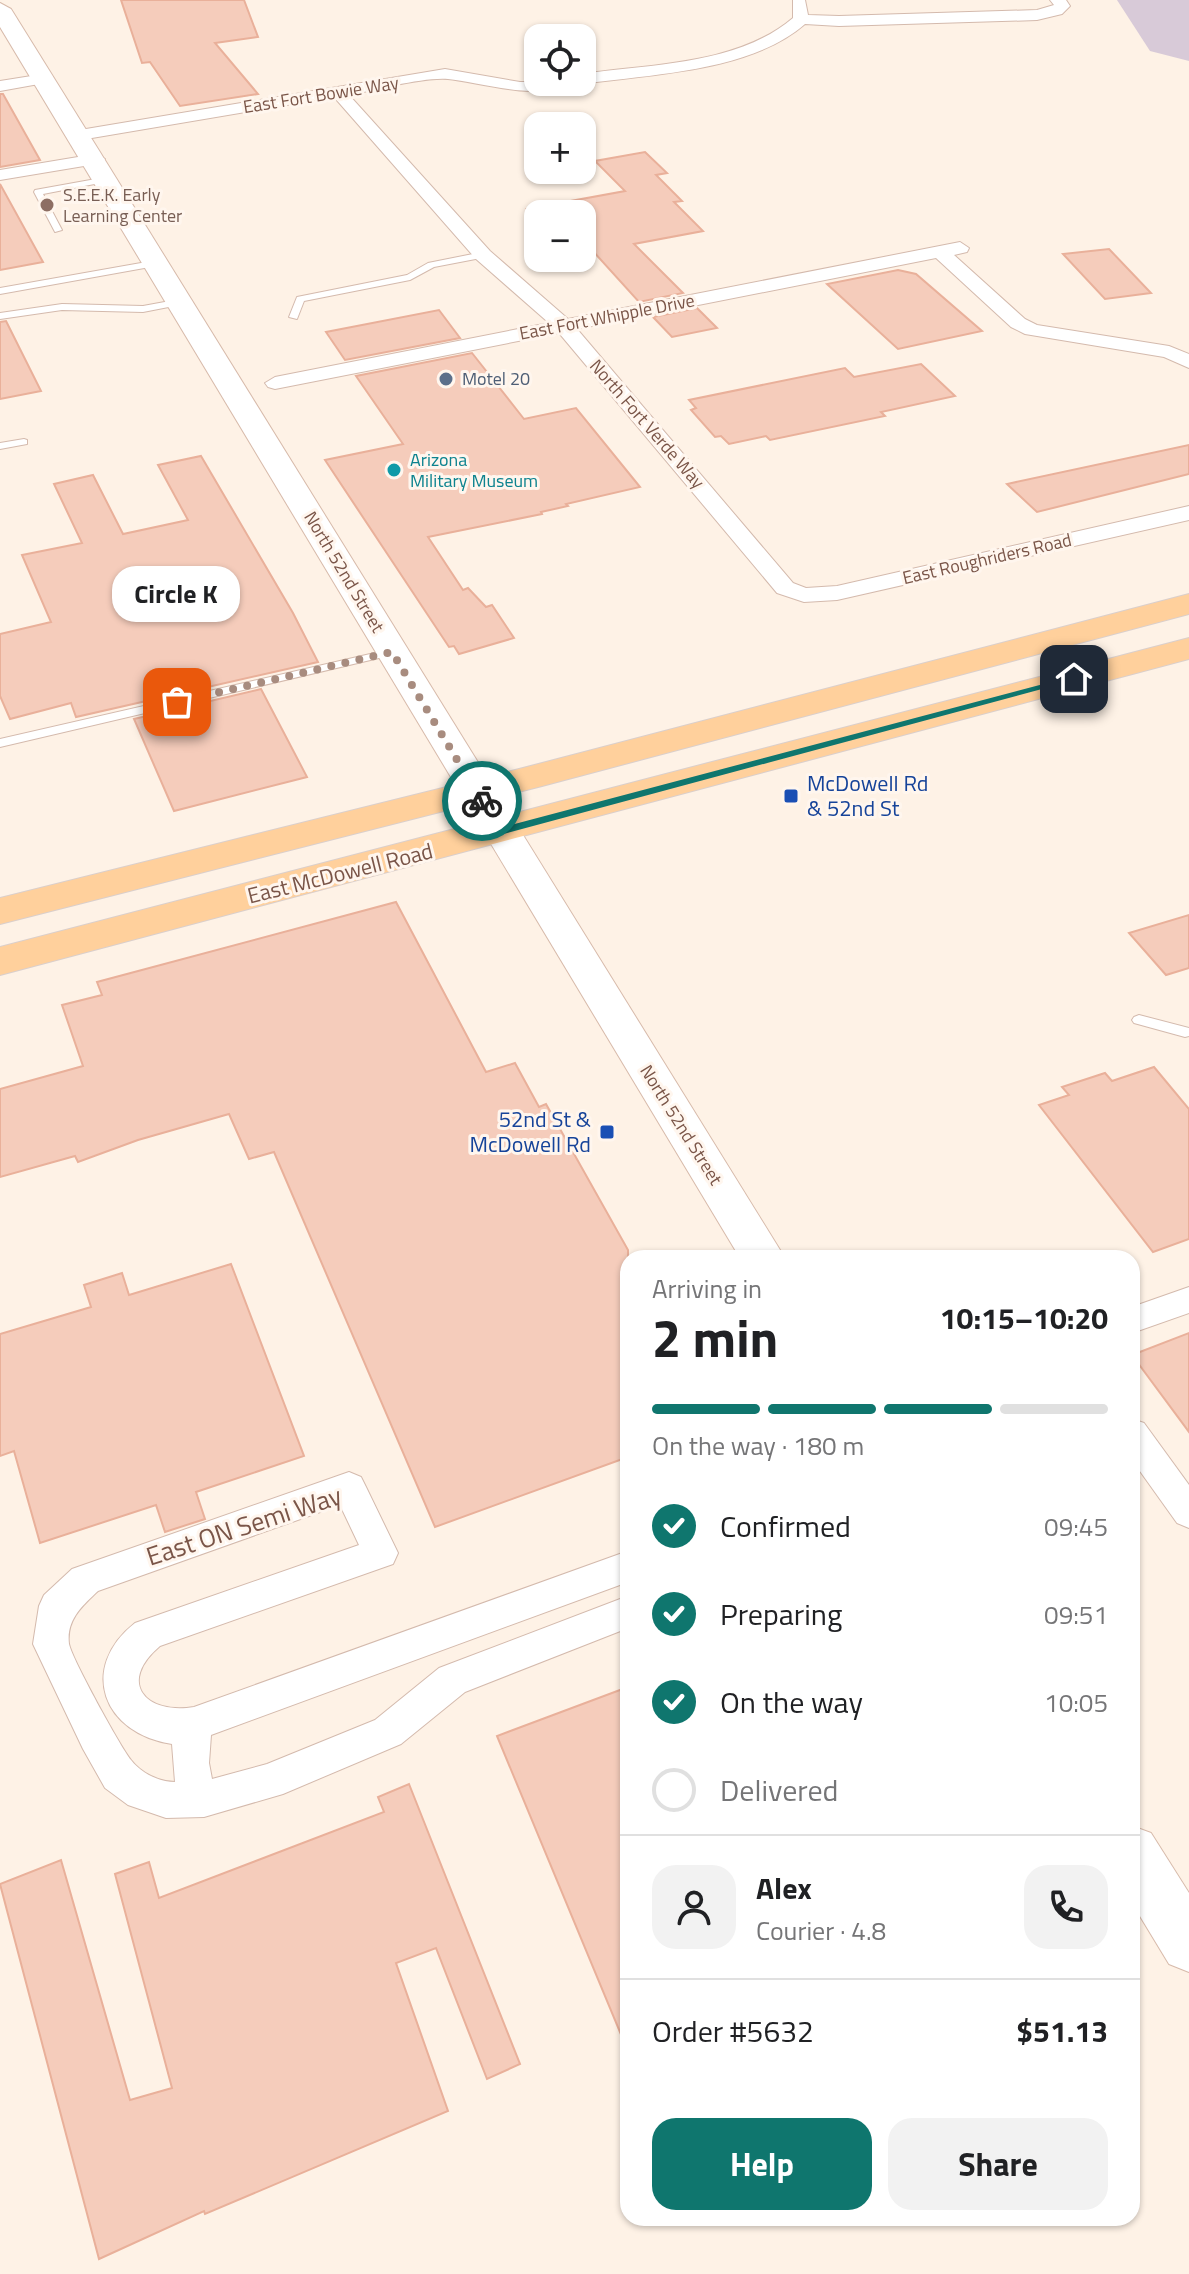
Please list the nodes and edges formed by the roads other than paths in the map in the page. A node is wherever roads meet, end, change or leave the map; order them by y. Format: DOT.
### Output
graph roads {
  1 [pos="799,0"];
  2 [pos="1058,0"];
  3 [pos="0,9"];
  4 [pos="801,19"];
  5 [pos="596,77"];
  6 [pos="44,79"];
  7 [pos="0,86"];
  8 [pos="524,87"];
  9 [pos="338,92"];
  10 [pos="80,135"];
  11 [pos="102,169"];
  12 [pos="0,175"];
  13 [pos="58,230"];
  14 [pos="960,248"];
  15 [pos="940,252"];
  16 [pos="483,255"];
  17 [pos="158,263"];
  18 [pos="0,291"];
  19 [pos="181,302"];
  20 [pos="0,316"];
  21 [pos="294,317"];
  22 [pos="564,326"];
  23 [pos="1189,362"];
  24 [pos="275,383"];
  25 [pos="24,442"];
  26 [pos="0,446"];
  27 [pos="1189,513"];
  28 [pos="785,588"];
  29 [pos="1189,604"];
  30 [pos="1189,648"];
  31 [pos="392,652"];
  32 [pos="0,743"];
  33 [pos="476,791"];
  34 [pos="500,831"];
  35 [pos="0,911"];
  36 [pos="0,961"];
  37 [pos="1139,1020"];
  38 [pos="1185,1032"];
  39 [pos="758,1250"];
  40 [pos="1189,1300"];
  41 [pos="1140,1317"];
  42 [pos="1140,1444"];
  43 [pos="1189,1513"];
  44 [pos="620,1569"];
  45 [pos="620,1615"];
  46 [pos="194,1724"];
  47 [pos="204,1799"];
  48 [pos="1140,1865"];
  49 [pos="1189,1944"];
  1 -- 4 [label="street"];
  2 -- 4 [label="street"];
  3 -- 6 [label="main road, North 52nd Street"];
  4 -- 5 [label="street"];
  6 -- 7 [label="street"];
  6 -- 10 [label="main road, North 52nd Street"];
  8 -- 9 [label="street, East Fort Bowie Way"];
  9 -- 10 [label="street, East Fort Bowie Way"];
  9 -- 16 [label="street, North Fort Verde Way"];
  10 -- 11 [label="main road, North 52nd Street"];
  11 -- 12 [label="street"];
  11 -- 13 [label="lane"];
  11 -- 17 [label="main road, North 52nd Street"];
  14 -- 15 [label="street, East Fort Whipple Drive"];
  15 -- 22 [label="street, East Fort Whipple Drive"];
  15 -- 23 [label="street"];
  16 -- 21 [label="lane"];
  16 -- 22 [label="street, North Fort Verde Way"];
  17 -- 18 [label="lane"];
  17 -- 19 [label="main road, North 52nd Street"];
  19 -- 20 [label="lane"];
  19 -- 31 [label="main road, North 52nd Street"];
  22 -- 24 [label="street, East Fort Whipple Drive"];
  22 -- 28 [label="street, North Fort Verde Way"];
  25 -- 26 [label="lane"];
  27 -- 28 [label="street, East Roughriders Road"];
  29 -- 33 [label="main road, East McDowell Road"];
  30 -- 34 [label="main road, East McDowell Road"];
  31 -- 32 [label="lane"];
  31 -- 33 [label="main road, North 52nd Street"];
  33 -- 34 [label="main road, North 52nd Street"];
  33 -- 35 [label="main road, East McDowell Road"];
  34 -- 36 [label="main road, East McDowell Road"];
  34 -- 39 [label="main road, North 52nd Street"];
  37 -- 38 [label="lane"];
  40 -- 41 [label="street"];
  42 -- 43 [label="street"];
  44 -- 46 [label="street, East ON Semi Way"];
  45 -- 47 [label="street, East ON Semi Way"];
  46 -- 47 [label="street"];
  46 -- 47 [label="street, East ON Semi Way"];
  48 -- 49 [label="main road"];
}
